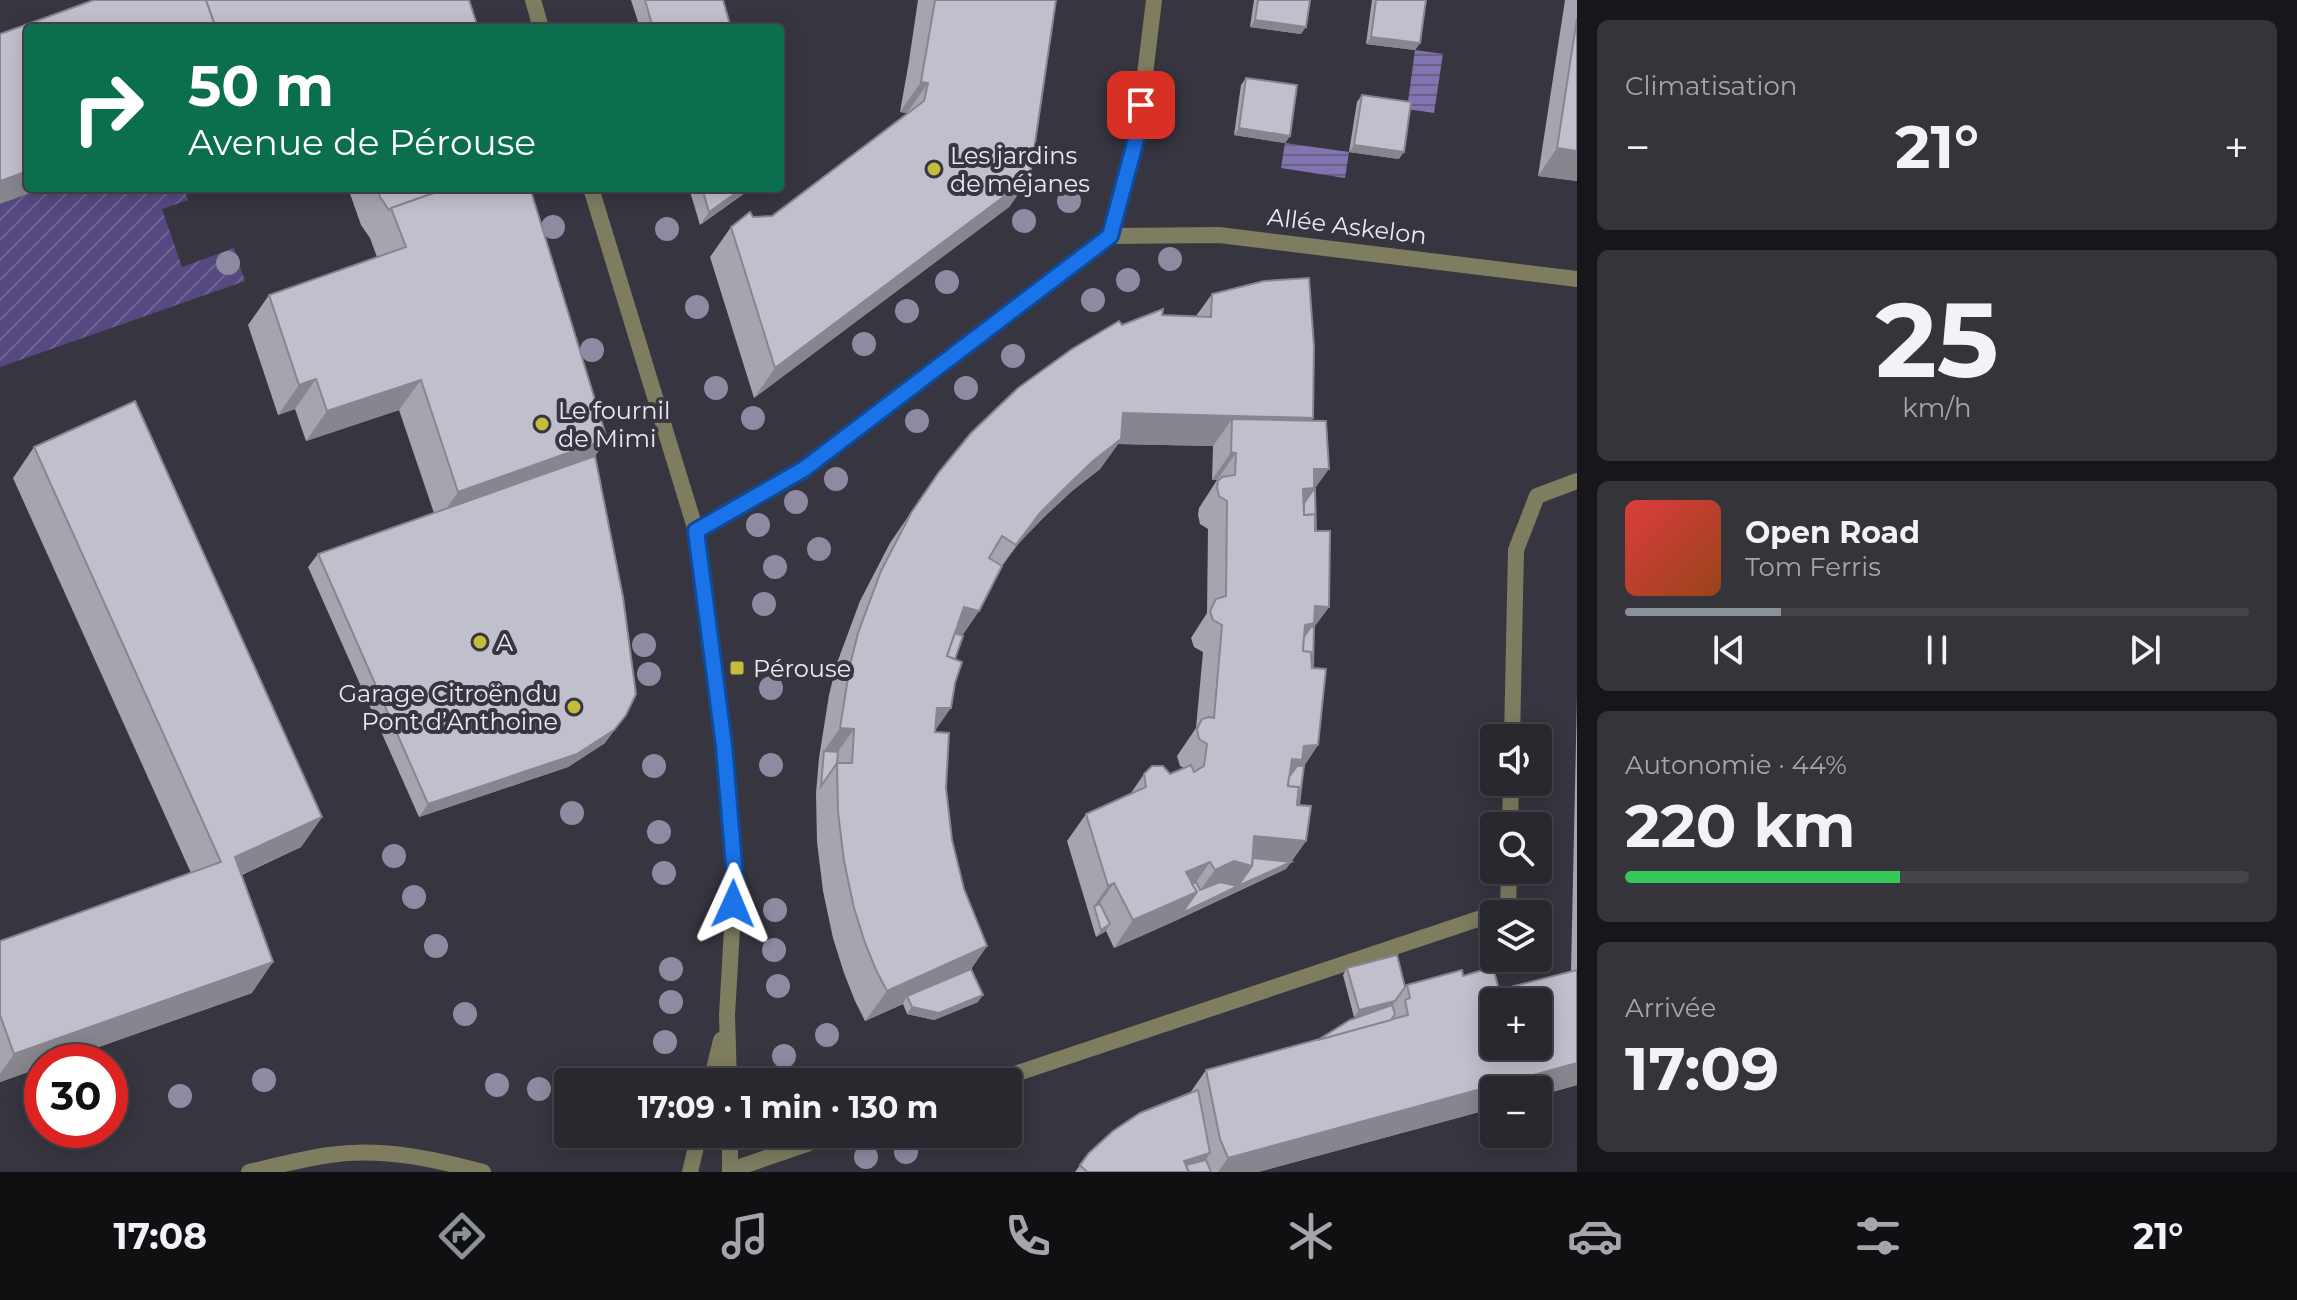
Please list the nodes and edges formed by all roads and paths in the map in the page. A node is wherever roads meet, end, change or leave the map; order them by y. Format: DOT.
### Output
graph roads {
  1 [pos="533,0"];
  2 [pos="1154,0"];
  3 [pos="540,24"];
  4 [pos="592,192"];
  5 [pos="1110,236"];
  6 [pos="1577,279"];
  7 [pos="1577,481"];
  8 [pos="696,531"];
  9 [pos="1512,724"];
  10 [pos="1509,884"];
  11 [pos="727,1015"];
  12 [pos="714,1068"];
  13 [pos="729,1068"];
  14 [pos="1022,1072"];
  15 [pos="696,1148"];
  16 [pos="730,1148"];
  17 [pos="796,1148"];
  18 [pos="730,1171"];
  19 [pos="249,1172"];
  20 [pos="483,1172"];
  21 [pos="690,1172"];
  1 -- 3 [label="street"];
  2 -- 5 [label="street"];
  4 -- 8 [label="street"];
  5 -- 6 [label="street, Allée Askelon"];
  5 -- 8 [label="street"];
  7 -- 9 [label="street"];
  8 -- 11 [label="street"];
  10 -- 14 [label="street"];
  11 -- 12 [label="street"];
  11 -- 13 [label="street"];
  15 -- 21 [label="street"];
  16 -- 18 [label="street"];
  17 -- 18 [label="street"];
  19 -- 20 [label="street"];
}
